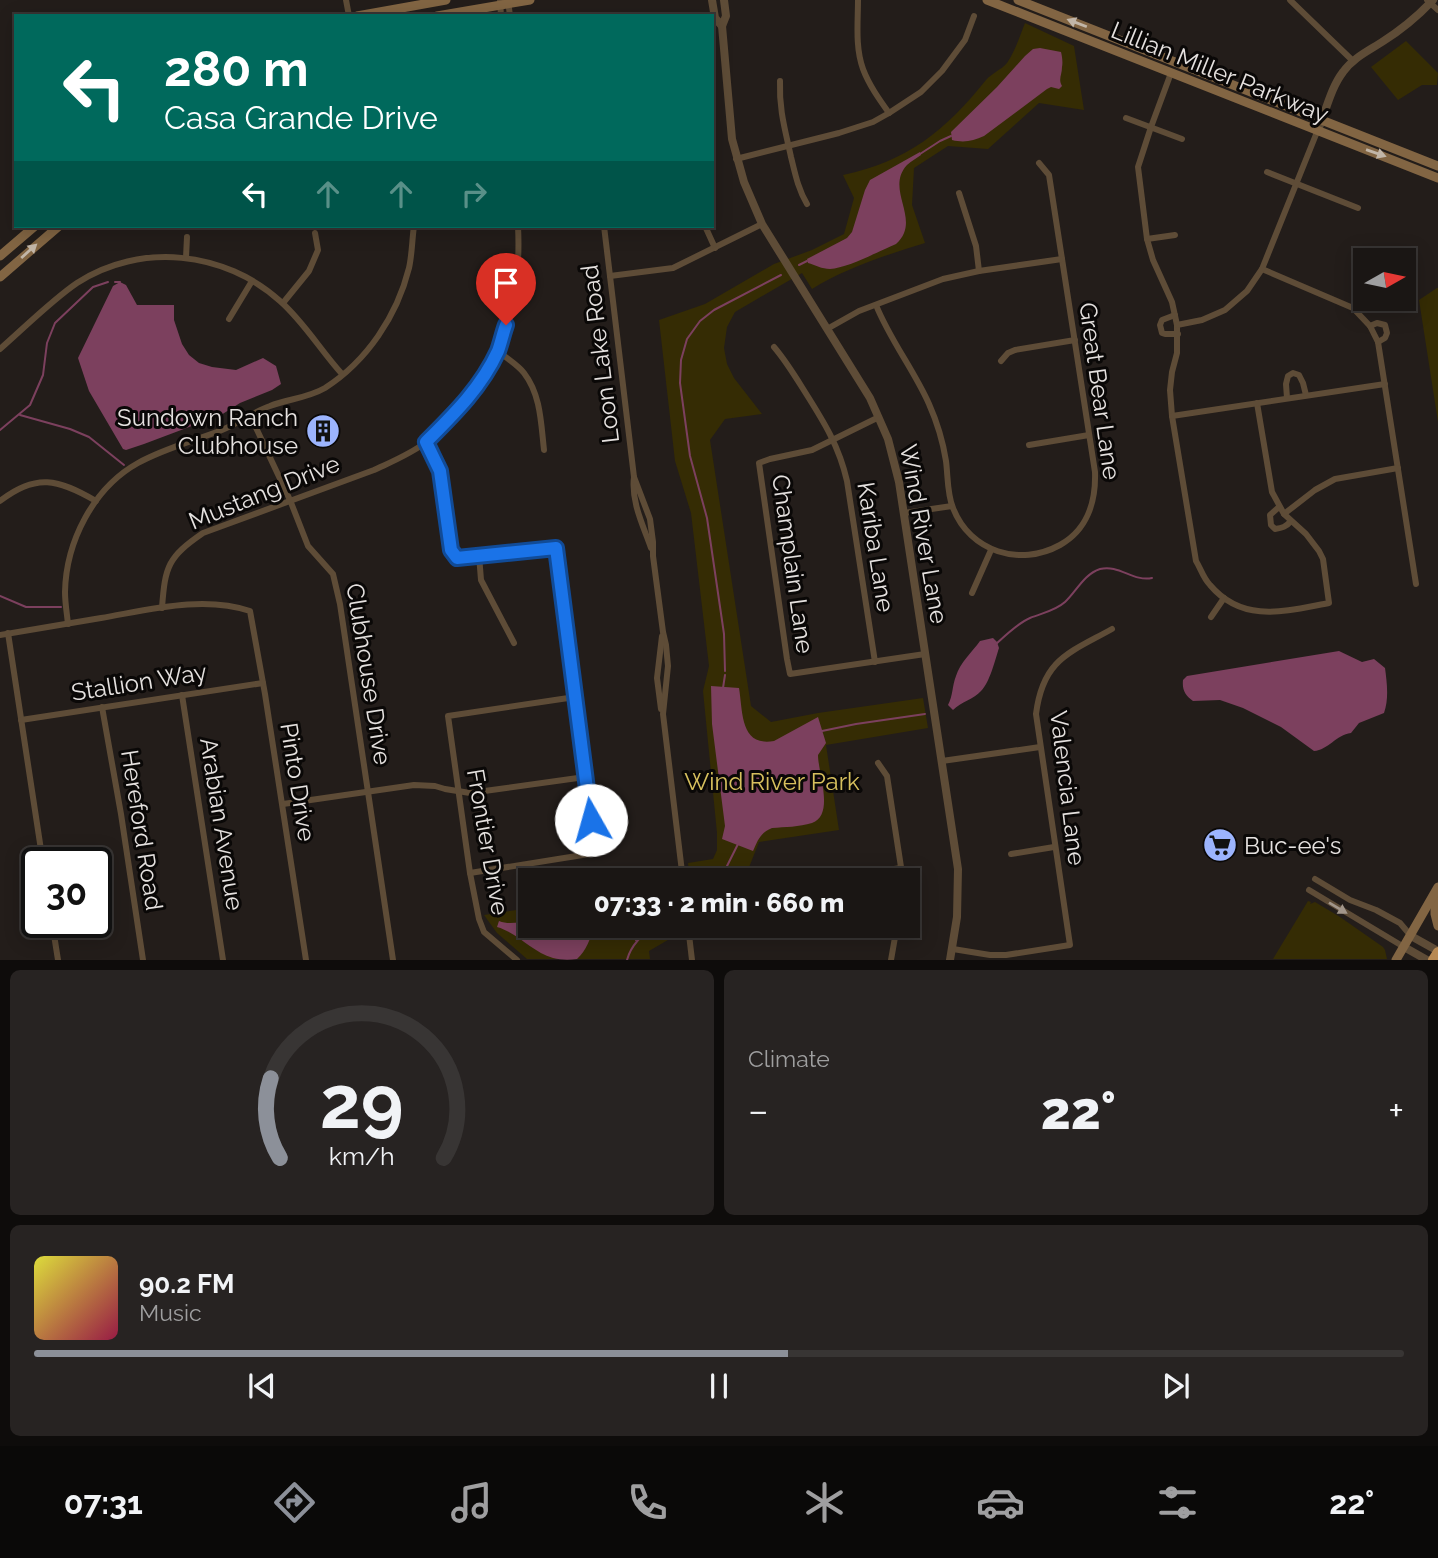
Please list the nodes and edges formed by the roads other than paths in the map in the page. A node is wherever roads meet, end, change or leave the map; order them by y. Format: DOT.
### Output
graph roads {
  1 [pos="446,0"];
  2 [pos="530,0"];
  3 [pos="712,0"];
  4 [pos="724,0"];
  5 [pos="858,0"];
  6 [pos="987,0"];
  7 [pos="1018,0"];
  8 [pos="1290,0"];
  9 [pos="1430,1"];
  10 [pos="504,2"];
  11 [pos="1438,10"];
  12 [pos="368,14"];
  13 [pos="447,14"];
  14 [pos="974,16"];
  15 [pos="722,26"];
  16 [pos="1353,61"];
  17 [pos="1171,73"];
  18 [pos="780,81"];
  19 [pos="889,113"];
  20 [pos="1126,118"];
  21 [pos="1323,120"];
  22 [pos="1151,127"];
  23 [pos="1317,132"];
  24 [pos="1182,139"];
  25 [pos="789,146"];
  26 [pos="736,159"];
  27 [pos="1039,163"];
  28 [pos="1438,166"];
  29 [pos="1267,173"];
  30 [pos="1438,178"];
  31 [pos="1296,184"];
  32 [pos="959,193"];
  33 [pos="807,204"];
  34 [pos="1358,208"];
  35 [pos="762,224"];
  36 [pos="33,228"];
  37 [pos="56,228"];
  38 [pos="414,228"];
  39 [pos="518,228"];
  40 [pos="604,228"];
  41 [pos="706,228"];
  42 [pos="315,233"];
  43 [pos="1175,234"];
  44 [pos="187,237"];
  45 [pos="1147,239"];
  46 [pos="715,248"];
  47 [pos="0,257"];
  48 [pos="186,258"];
  49 [pos="1062,260"];
  50 [pos="1262,269"];
  51 [pos="979,271"];
  52 [pos="610,276"];
  53 [pos="0,277"];
  54 [pos="252,281"];
  55 [pos="283,303"];
  56 [pos="876,305"];
  57 [pos="1175,315"];
  58 [pos="229,319"];
  59 [pos="1177,325"];
  60 [pos="1370,326"];
  61 [pos="828,329"];
  62 [pos="1178,334"];
  63 [pos="1074,340"];
  64 [pos="1378,342"];
  65 [pos="774,347"];
  66 [pos="0,349"];
  67 [pos="498,351"];
  68 [pos="1001,362"];
  69 [pos="342,374"];
  70 [pos="1385,384"];
  71 [pos="1306,395"];
  72 [pos="1287,398"];
  73 [pos="1257,403"];
  74 [pos="250,415"];
  75 [pos="1172,416"];
  76 [pos="879,417"];
  77 [pos="1089,435"];
  78 [pos="834,439"];
  79 [pos="426,442"];
  80 [pos="1029,445"];
  81 [pos="544,450"];
  82 [pos="1398,468"];
  83 [pos="290,500"];
  84 [pos="0,501"];
  85 [pos="96,501"];
  86 [pos="952,506"];
  87 [pos="1279,507"];
  88 [pos="904,513"];
  89 [pos="1284,514"];
  90 [pos="1291,522"];
  91 [pos="991,550"];
  92 [pos="479,555"];
  93 [pos="1416,584"];
  94 [pos="972,593"];
  95 [pos="1224,598"];
  96 [pos="162,608"];
  97 [pos="1211,617"];
  98 [pos="68,624"];
  99 [pos="1112,629"];
  100 [pos="4,634"];
  101 [pos="514,643"];
  102 [pos="925,654"];
  103 [pos="874,662"];
  104 [pos="263,683"];
  105 [pos="182,695"];
  106 [pos="575,697"];
  107 [pos="102,706"];
  108 [pos="21,720"];
  109 [pos="1040,747"];
  110 [pos="942,761"];
  111 [pos="878,763"];
  112 [pos="585,777"];
  113 [pos="458,790"];
  114 [pos="368,791"];
  115 [pos="283,804"];
  116 [pos="41,847"];
  117 [pos="1055,847"];
  118 [pos="1011,853"];
  119 [pos="682,868"];
  120 [pos="901,868"];
  121 [pos="470,873"];
  122 [pos="1315,879"];
  123 [pos="1309,890"];
  124 [pos="1436,890"];
  125 [pos="1438,926"];
  126 [pos="1411,936"];
  127 [pos="55,938"];
  128 [pos="689,938"];
  129 [pos="895,938"];
  130 [pos="1404,947"];
  131 [pos="953,949"];
  132 [pos="1438,952"];
  133 [pos="58,960"];
  134 [pos="143,960"];
  135 [pos="223,960"];
  136 [pos="306,960"];
  137 [pos="393,960"];
  138 [pos="517,960"];
  139 [pos="692,960"];
  140 [pos="891,960"];
  141 [pos="950,960"];
  142 [pos="1396,960"];
  143 [pos="1426,960"];
  144 [pos="1433,960"];
  1 -- 12 [label="main road"];
  2 -- 10 [label="main road"];
  3 -- 15 [label="street, Wind River Lane"];
  4 -- 15 [label="street, Wind River Lane"];
  5 -- 19 [label="street"];
  6 -- 17 [label="main road, Lillian Miller Parkway"];
  21 -- 7 [label="main road, Lillian Miller Parkway, one-way"];
  8 -- 16 [label="street"];
  9 -- 11 [label="street"];
  9 -- 16 [label="street"];
  10 -- 13 [label="main road"];
  14 -- 19 [label="street"];
  15 -- 26 [label="street, Wind River Lane"];
  16 -- 21 [label="street"];
  17 -- 22 [label="street"];
  17 -- 23 [label="main road, Lillian Miller Parkway"];
  18 -- 25 [label="street"];
  19 -- 25 [label="street"];
  20 -- 22 [label="street"];
  21 -- 23 [label="street"];
  21 -- 28 [label="main road, Lillian Miller Parkway"];
  22 -- 24 [label="street"];
  22 -- 45 [label="street"];
  23 -- 30 [label="main road, Lillian Miller Parkway, one-way"];
  23 -- 31 [label="street"];
  25 -- 26 [label="street"];
  25 -- 33 [label="street"];
  26 -- 35 [label="street, Wind River Lane"];
  27 -- 49 [label="street, Great Bear Lane"];
  29 -- 31 [label="street"];
  31 -- 34 [label="street"];
  31 -- 50 [label="street"];
  32 -- 51 [label="street"];
  35 -- 46 [label="street"];
  35 -- 61 [label="street, Wind River Lane"];
  36 -- 47 [label="main road"];
  53 -- 37 [label="main road, one-way"];
  38 -- 69 [label="street"];
  39 -- 67 [label="street, Mustang Drive"];
  40 -- 52 [label="street, Loon Lake Road"];
  41 -- 46 [label="street"];
  42 -- 55 [label="street"];
  43 -- 45 [label="street"];
  44 -- 48 [label="street"];
  45 -- 57 [label="street"];
  46 -- 52 [label="street"];
  48 -- 54 [label="street"];
  48 -- 66 [label="street"];
  49 -- 51 [label="street"];
  49 -- 63 [label="street, Great Bear Lane"];
  50 -- 59 [label="street"];
  50 -- 60 [label="street"];
  51 -- 56 [label="street"];
  52 -- 119 [label="street, Loon Lake Road"];
  54 -- 55 [label="street"];
  54 -- 58 [label="street"];
  55 -- 69 [label="street"];
  56 -- 61 [label="street"];
  56 -- 86 [label="street"];
  57 -- 59 [label="street"];
  57 -- 62 [label="street"];
  59 -- 62 [label="street"];
  60 -- 64 [label="street"];
  60 -- 64 [label="street"];
  61 -- 76 [label="street, Wind River Lane"];
  62 -- 75 [label="street"];
  63 -- 68 [label="street"];
  63 -- 77 [label="street, Great Bear Lane"];
  64 -- 70 [label="street"];
  65 -- 78 [label="street, Kariba Lane"];
  67 -- 79 [label="street, Mustang Drive"];
  67 -- 81 [label="street"];
  69 -- 74 [label="street"];
  70 -- 71 [label="street"];
  70 -- 82 [label="street"];
  71 -- 72 [label="street"];
  71 -- 72 [label="street"];
  72 -- 73 [label="street"];
  73 -- 75 [label="street"];
  73 -- 87 [label="street"];
  74 -- 83 [label="street, Clubhouse Drive"];
  74 -- 85 [label="street"];
  75 -- 95 [label="street"];
  76 -- 78 [label="street, Champlain Lane"];
  76 -- 88 [label="street, Wind River Lane"];
  77 -- 80 [label="street"];
  77 -- 91 [label="street, Great Bear Lane"];
  78 -- 103 [label="street, Kariba Lane"];
  78 -- 103 [label="street, Champlain Lane"];
  79 -- 83 [label="street, Mustang Drive"];
  79 -- 92 [label="street"];
  82 -- 89 [label="street"];
  82 -- 93 [label="street"];
  83 -- 96 [label="street, Mustang Drive"];
  83 -- 114 [label="street, Clubhouse Drive"];
  84 -- 85 [label="street"];
  85 -- 98 [label="street"];
  86 -- 88 [label="street"];
  86 -- 91 [label="street"];
  87 -- 89 [label="street"];
  87 -- 90 [label="street"];
  88 -- 102 [label="street, Wind River Lane"];
  89 -- 90 [label="street"];
  90 -- 95 [label="street"];
  91 -- 94 [label="street"];
  92 -- 101 [label="street"];
  92 -- 106 [label="street"];
  95 -- 97 [label="street"];
  96 -- 98 [label="street"];
  96 -- 104 [label="street, Pinto Drive"];
  98 -- 100 [label="street"];
  99 -- 109 [label="street, Valencia Lane"];
  100 -- 108 [label="street"];
  102 -- 103 [label="street"];
  102 -- 110 [label="street, Wind River Lane"];
  104 -- 105 [label="street, Stallion Way"];
  104 -- 115 [label="street, Pinto Drive"];
  105 -- 107 [label="street, Stallion Way"];
  105 -- 135 [label="street, Arabian Avenue"];
  106 -- 112 [label="street"];
  106 -- 113 [label="street, Frontier Drive"];
  107 -- 108 [label="street, Stallion Way"];
  107 -- 134 [label="street, Hereford Road"];
  108 -- 116 [label="street"];
  109 -- 110 [label="street"];
  109 -- 117 [label="street, Valencia Lane"];
  110 -- 131 [label="street, Wind River Lane"];
  111 -- 120 [label="street"];
  112 -- 113 [label="street"];
  112 -- 121 [label="street"];
  113 -- 114 [label="street"];
  113 -- 121 [label="street, Frontier Drive"];
  114 -- 115 [label="street"];
  114 -- 137 [label="street, Clubhouse Drive"];
  115 -- 136 [label="street, Pinto Drive"];
  117 -- 118 [label="street"];
  117 -- 131 [label="street, Valencia Lane"];
  121 -- 138 [label="street, Frontier Drive"];
  122 -- 126 [label="street"];
  123 -- 130 [label="street, one-way"];
  124 -- 125 [label="main road"];
  124 -- 126 [label="main road"];
  126 -- 130 [label="main road"];
  126 -- 132 [label="street"];
  127 -- 133 [label="street"];
  128 -- 139 [label="street"];
  129 -- 140 [label="street"];
  130 -- 142 [label="main road"];
  130 -- 143 [label="street"];
  131 -- 141 [label="street, Wind River Lane"];
  132 -- 144 [label="highway"];
}
